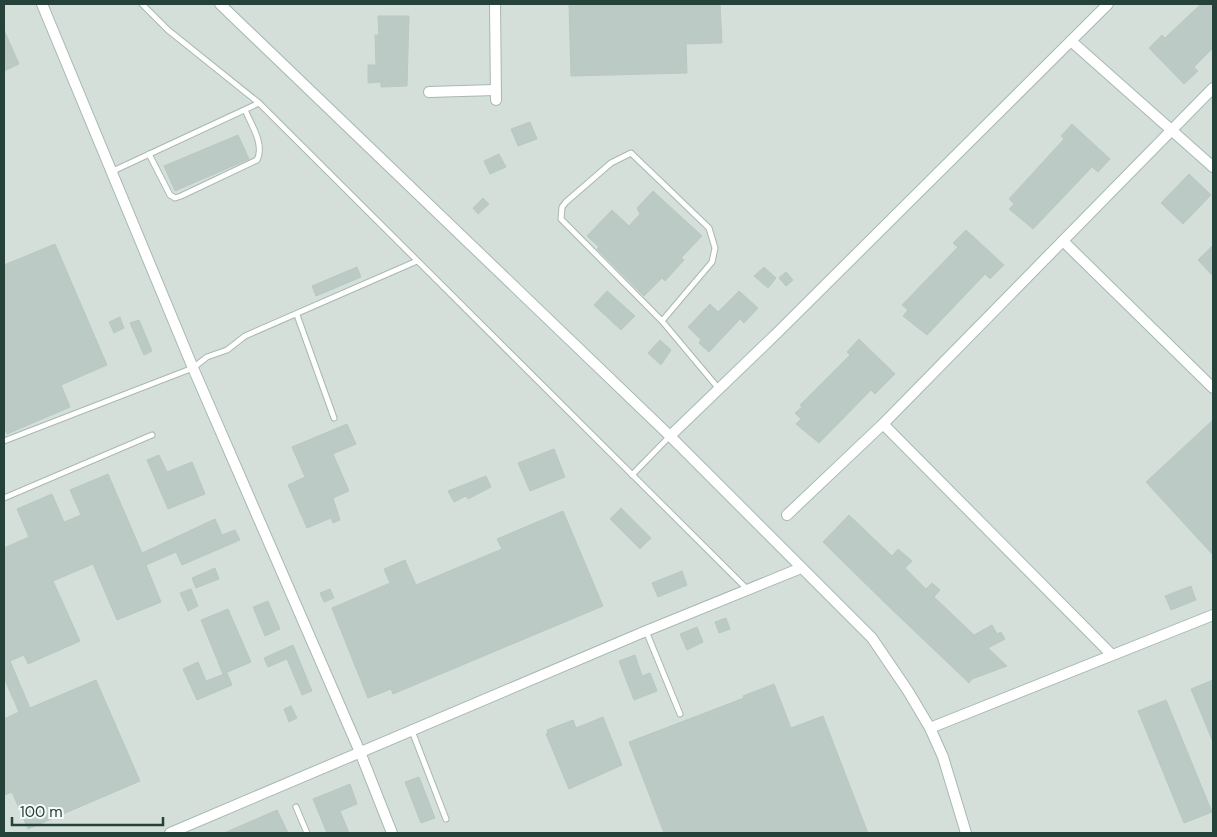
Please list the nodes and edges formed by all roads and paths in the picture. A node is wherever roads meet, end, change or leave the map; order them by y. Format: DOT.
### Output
graph roads {
  1 [pos="42,4"];
  2 [pos="142,4"];
  3 [pos="220,4"];
  4 [pos="495,4"];
  5 [pos="1108,4"];
  6 [pos="1071,41"];
  7 [pos="1213,88"];
  8 [pos="429,92"];
  9 [pos="259,103"];
  10 [pos="245,110"];
  11 [pos="1172,128"];
  12 [pos="149,154"];
  13 [pos="1213,166"];
  14 [pos="113,170"];
  15 [pos="1064,240"];
  16 [pos="417,261"];
  17 [pos="297,315"];
  18 [pos="662,321"];
  19 [pos="193,368"];
  20 [pos="1213,388"];
  21 [pos="718,389"];
  22 [pos="334,418"];
  23 [pos="884,424"];
  24 [pos="152,434"];
  25 [pos="670,436"];
  26 [pos="4,441"];
  27 [pos="632,475"];
  28 [pos="4,498"];
  29 [pos="787,514"];
  30 [pos="801,568"];
  31 [pos="747,589"];
  32 [pos="1213,614"];
  33 [pos="646,631"];
  34 [pos="1111,654"];
  35 [pos="680,714"];
  36 [pos="930,728"];
  37 [pos="412,730"];
  38 [pos="360,752"];
  39 [pos="296,807"];
  40 [pos="446,819"];
  41 [pos="170,833"];
  42 [pos="307,833"];
  43 [pos="392,833"];
  44 [pos="966,833"];
  1 -- 14 [label="street"];
  2 -- 9 [label="lane"];
  3 -- 25 [label="street"];
  4 -- 8 [label="street"];
  5 -- 6 [label="street"];
  6 -- 11 [label="street"];
  6 -- 21 [label="street"];
  7 -- 11 [label="street"];
  9 -- 10 [label="lane"];
  9 -- 16 [label="lane"];
  10 -- 12 [label="lane"];
  10 -- 12 [label="lane"];
  11 -- 13 [label="street"];
  11 -- 15 [label="street"];
  12 -- 14 [label="lane"];
  14 -- 19 [label="street"];
  15 -- 20 [label="street"];
  15 -- 23 [label="street"];
  16 -- 17 [label="lane"];
  16 -- 27 [label="lane"];
  17 -- 19 [label="lane"];
  17 -- 22 [label="lane"];
  18 -- 18 [label="lane"];
  18 -- 21 [label="lane"];
  19 -- 26 [label="lane"];
  19 -- 38 [label="street"];
  21 -- 25 [label="street"];
  23 -- 29 [label="street"];
  23 -- 34 [label="street"];
  24 -- 28 [label="lane"];
  25 -- 27 [label="lane"];
  25 -- 30 [label="street"];
  27 -- 31 [label="lane"];
  30 -- 31 [label="street"];
  30 -- 36 [label="street"];
  31 -- 33 [label="street"];
  32 -- 34 [label="street"];
  33 -- 35 [label="lane"];
  33 -- 37 [label="street"];
  34 -- 36 [label="street"];
  36 -- 44 [label="street"];
  37 -- 38 [label="street"];
  37 -- 40 [label="lane"];
  38 -- 41 [label="street"];
  38 -- 43 [label="street"];
  39 -- 42 [label="lane"];
}
